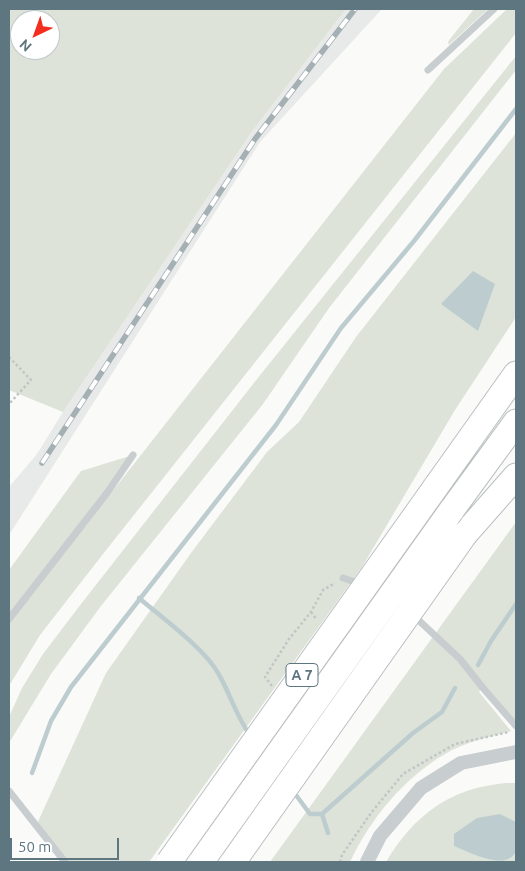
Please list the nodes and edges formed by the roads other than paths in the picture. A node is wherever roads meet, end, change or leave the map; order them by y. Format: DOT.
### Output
graph roads {
  1 [pos="494,9"];
  2 [pos="428,70"];
  3 [pos="516,374"];
  4 [pos="516,422"];
  5 [pos="133,455"];
  6 [pos="516,476"];
  7 [pos="343,578"];
  8 [pos="396,599"];
  9 [pos="403,606"];
  10 [pos="9,619"];
  11 [pos="516,726"];
  12 [pos="513,754"];
  13 [pos="9,792"];
  14 [pos="261,802"];
  15 [pos="232,851"];
  16 [pos="65,862"];
  17 [pos="169,862"];
  18 [pos="200,862"];
  19 [pos="367,862"];
  1 -- 2 [label="lane"];
  3 -- 17 [label="highway, A 7, bridge"];
  4 -- 18 [label="highway, A 7, bridge"];
  5 -- 10 [label="lane"];
  6 -- 15 [label="highway, bridge"];
  7 -- 8 [label="lane"];
  9 -- 11 [label="lane"];
  12 -- 19 [label="street"];
  13 -- 16 [label="lane"];
  14 -- 15 [label="lane"];
}
